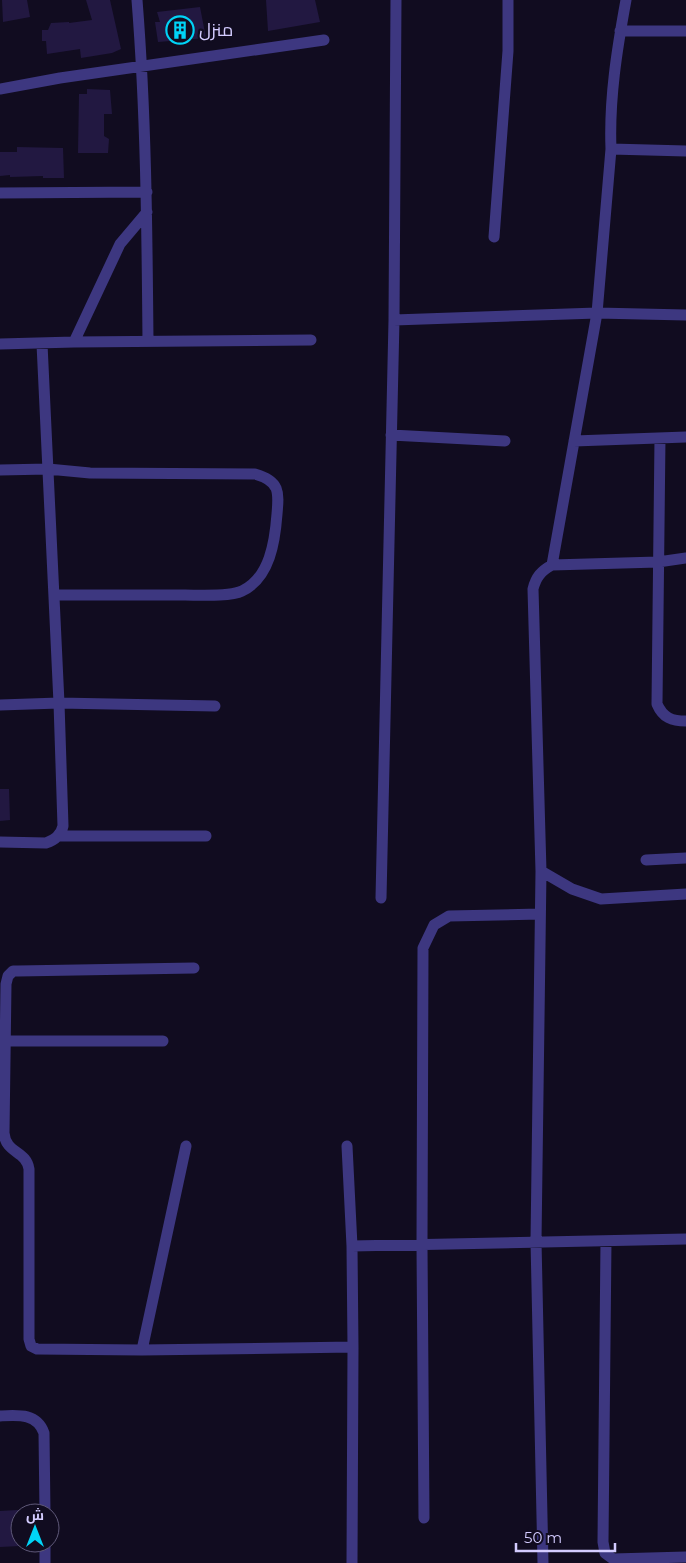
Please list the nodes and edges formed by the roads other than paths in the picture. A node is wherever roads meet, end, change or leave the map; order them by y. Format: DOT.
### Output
graph roads {
  1 [pos="137,0"];
  2 [pos="396,0"];
  3 [pos="508,0"];
  4 [pos="626,0"];
  5 [pos="620,31"];
  6 [pos="686,31"];
  7 [pos="324,40"];
  8 [pos="142,66"];
  9 [pos="0,89"];
  10 [pos="611,149"];
  11 [pos="686,151"];
  12 [pos="146,192"];
  13 [pos="0,193"];
  14 [pos="147,212"];
  15 [pos="494,237"];
  16 [pos="597,313"];
  17 [pos="686,315"];
  18 [pos="394,320"];
  19 [pos="311,340"];
  20 [pos="148,341"];
  21 [pos="74,342"];
  22 [pos="0,344"];
  23 [pos="42,344"];
  24 [pos="392,435"];
  25 [pos="686,437"];
  26 [pos="660,438"];
  27 [pos="505,440"];
  28 [pos="574,441"];
  29 [pos="48,469"];
  30 [pos="0,470"];
  31 [pos="686,558"];
  32 [pos="658,562"];
  33 [pos="552,564"];
  34 [pos="54,595"];
  35 [pos="59,703"];
  36 [pos="0,705"];
  37 [pos="215,706"];
  38 [pos="686,721"];
  39 [pos="58,836"];
  40 [pos="206,836"];
  41 [pos="0,842"];
  42 [pos="686,858"];
  43 [pos="646,860"];
  44 [pos="541,871"];
  45 [pos="686,894"];
  46 [pos="381,898"];
  47 [pos="540,914"];
  48 [pos="194,968"];
  49 [pos="2,1041"];
  50 [pos="163,1041"];
  51 [pos="186,1146"];
  52 [pos="346,1146"];
  53 [pos="686,1239"];
  54 [pos="536,1241"];
  55 [pos="606,1241"];
  56 [pos="422,1245"];
  57 [pos="352,1246"];
  58 [pos="353,1346"];
  59 [pos="142,1350"];
  60 [pos="0,1416"];
  61 [pos="45,1503"];
  62 [pos="424,1518"];
  63 [pos="686,1557"];
  64 [pos="352,1563"];
  65 [pos="542,1563"];
  1 -- 8 [label="street"];
  2 -- 18 [label="street"];
  3 -- 15 [label="street"];
  4 -- 5 [label="street"];
  5 -- 6 [label="street"];
  5 -- 10 [label="street"];
  7 -- 8 [label="street"];
  8 -- 9 [label="street"];
  8 -- 12 [label="street"];
  10 -- 11 [label="street"];
  10 -- 16 [label="street"];
  12 -- 13 [label="street"];
  12 -- 14 [label="street"];
  14 -- 20 [label="street"];
  14 -- 21 [label="street"];
  16 -- 17 [label="street"];
  16 -- 18 [label="street"];
  16 -- 28 [label="street"];
  18 -- 24 [label="street"];
  19 -- 20 [label="street"];
  20 -- 21 [label="street"];
  21 -- 23 [label="street"];
  22 -- 23 [label="street"];
  23 -- 29 [label="street"];
  24 -- 27 [label="street"];
  24 -- 46 [label="street"];
  25 -- 26 [label="street"];
  26 -- 28 [label="street"];
  26 -- 32 [label="street"];
  28 -- 33 [label="street"];
  29 -- 30 [label="street"];
  29 -- 34 [label="street"];
  29 -- 34 [label="street"];
  31 -- 32 [label="street"];
  32 -- 33 [label="street"];
  32 -- 38 [label="street"];
  33 -- 44 [label="street"];
  34 -- 35 [label="street"];
  35 -- 36 [label="street"];
  35 -- 37 [label="street"];
  35 -- 39 [label="street"];
  39 -- 40 [label="street"];
  39 -- 41 [label="street"];
  42 -- 43 [label="street"];
  44 -- 45 [label="street"];
  44 -- 47 [label="street"];
  47 -- 54 [label="street"];
  47 -- 56 [label="street"];
  48 -- 49 [label="street"];
  49 -- 50 [label="street"];
  49 -- 59 [label="street"];
  51 -- 59 [label="street"];
  52 -- 57 [label="street"];
  53 -- 55 [label="street"];
  54 -- 55 [label="street"];
  54 -- 56 [label="street"];
  54 -- 65 [label="street"];
  55 -- 63 [label="street"];
  56 -- 57 [label="street"];
  56 -- 62 [label="street"];
  57 -- 58 [label="street"];
  58 -- 59 [label="street"];
  58 -- 64 [label="street"];
  60 -- 61 [label="street"];
}
